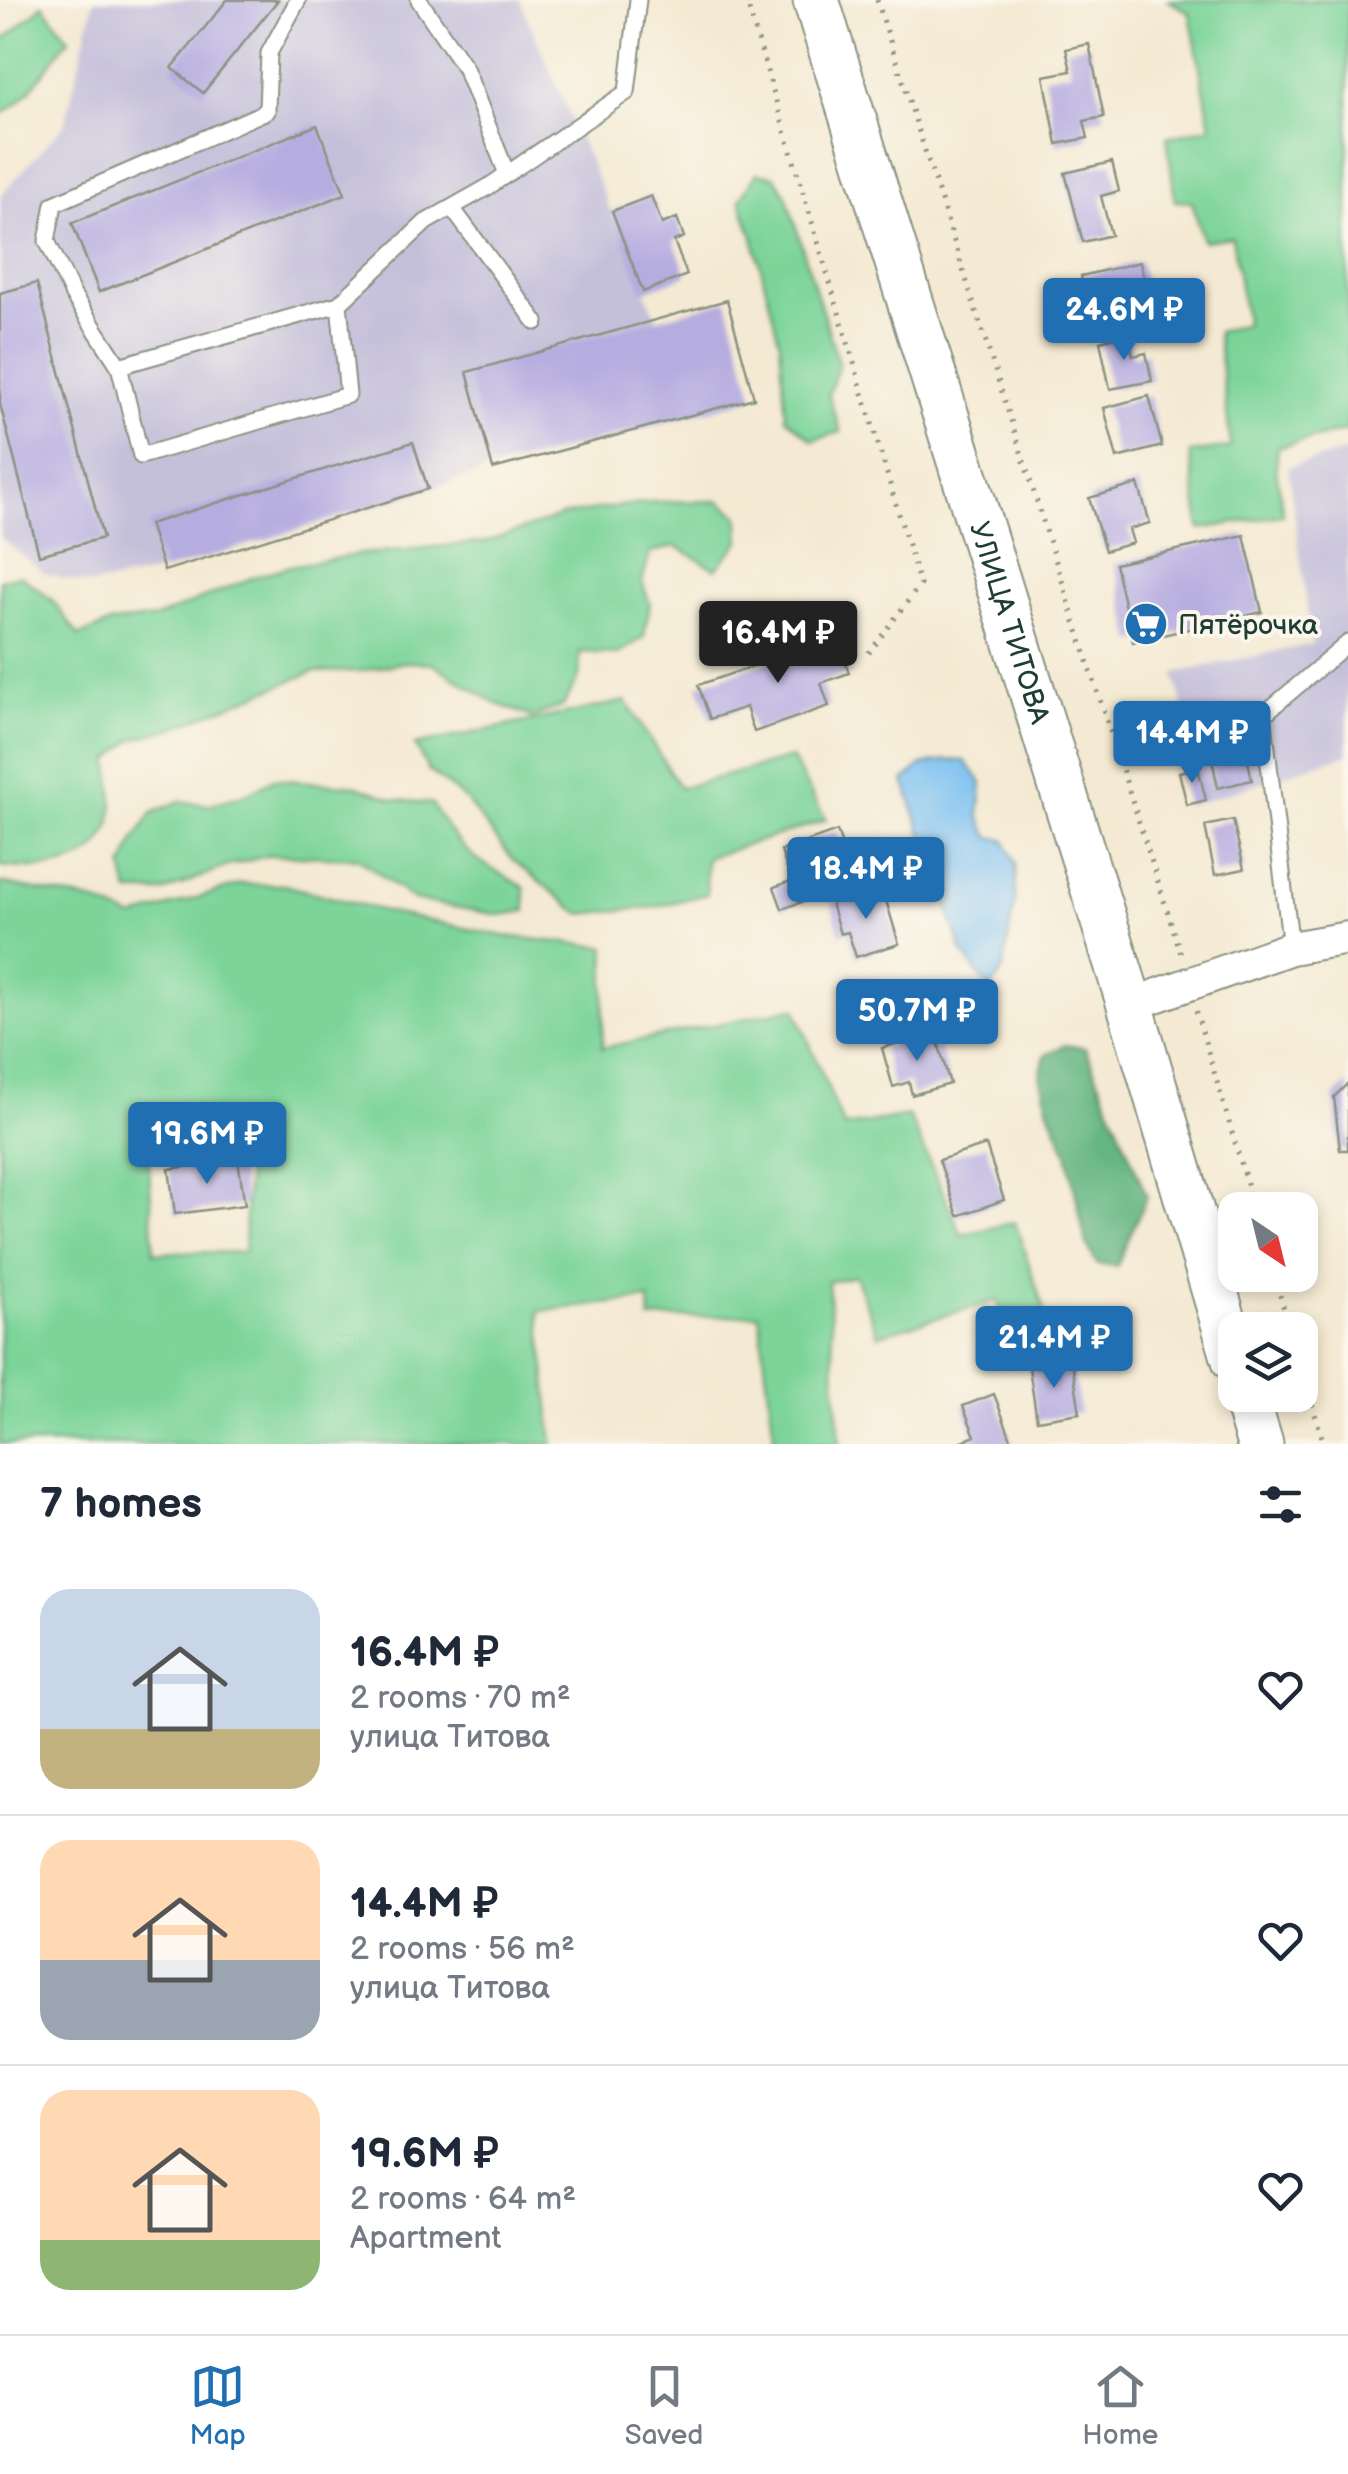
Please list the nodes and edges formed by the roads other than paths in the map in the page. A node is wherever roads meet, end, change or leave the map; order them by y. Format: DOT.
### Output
graph roads {
  1 [pos="298,0"];
  2 [pos="418,0"];
  3 [pos="638,0"];
  4 [pos="816,0"];
  5 [pos="507,174"];
  6 [pos="452,208"];
  7 [pos="339,304"];
  8 [pos="536,322"];
  9 [pos="119,366"];
  10 [pos="1348,643"];
  11 [pos="1348,938"];
  12 [pos="1291,948"];
  13 [pos="1130,1005"];
  14 [pos="1221,1312"];
  15 [pos="1250,1412"];
  16 [pos="1260,1444"];
  1 -- 9 [label="lane"];
  2 -- 5 [label="lane"];
  3 -- 5 [label="lane"];
  4 -- 13 [label="main road, УЛИЦА ТИТОВА"];
  5 -- 6 [label="lane"];
  6 -- 7 [label="lane"];
  6 -- 8 [label="lane"];
  7 -- 9 [label="lane"];
  7 -- 9 [label="lane"];
  10 -- 12 [label="lane"];
  11 -- 12 [label="street"];
  12 -- 13 [label="street"];
  13 -- 14 [label="main road, УЛИЦА ТИТОВА"];
  15 -- 16 [label="main road"];
}
